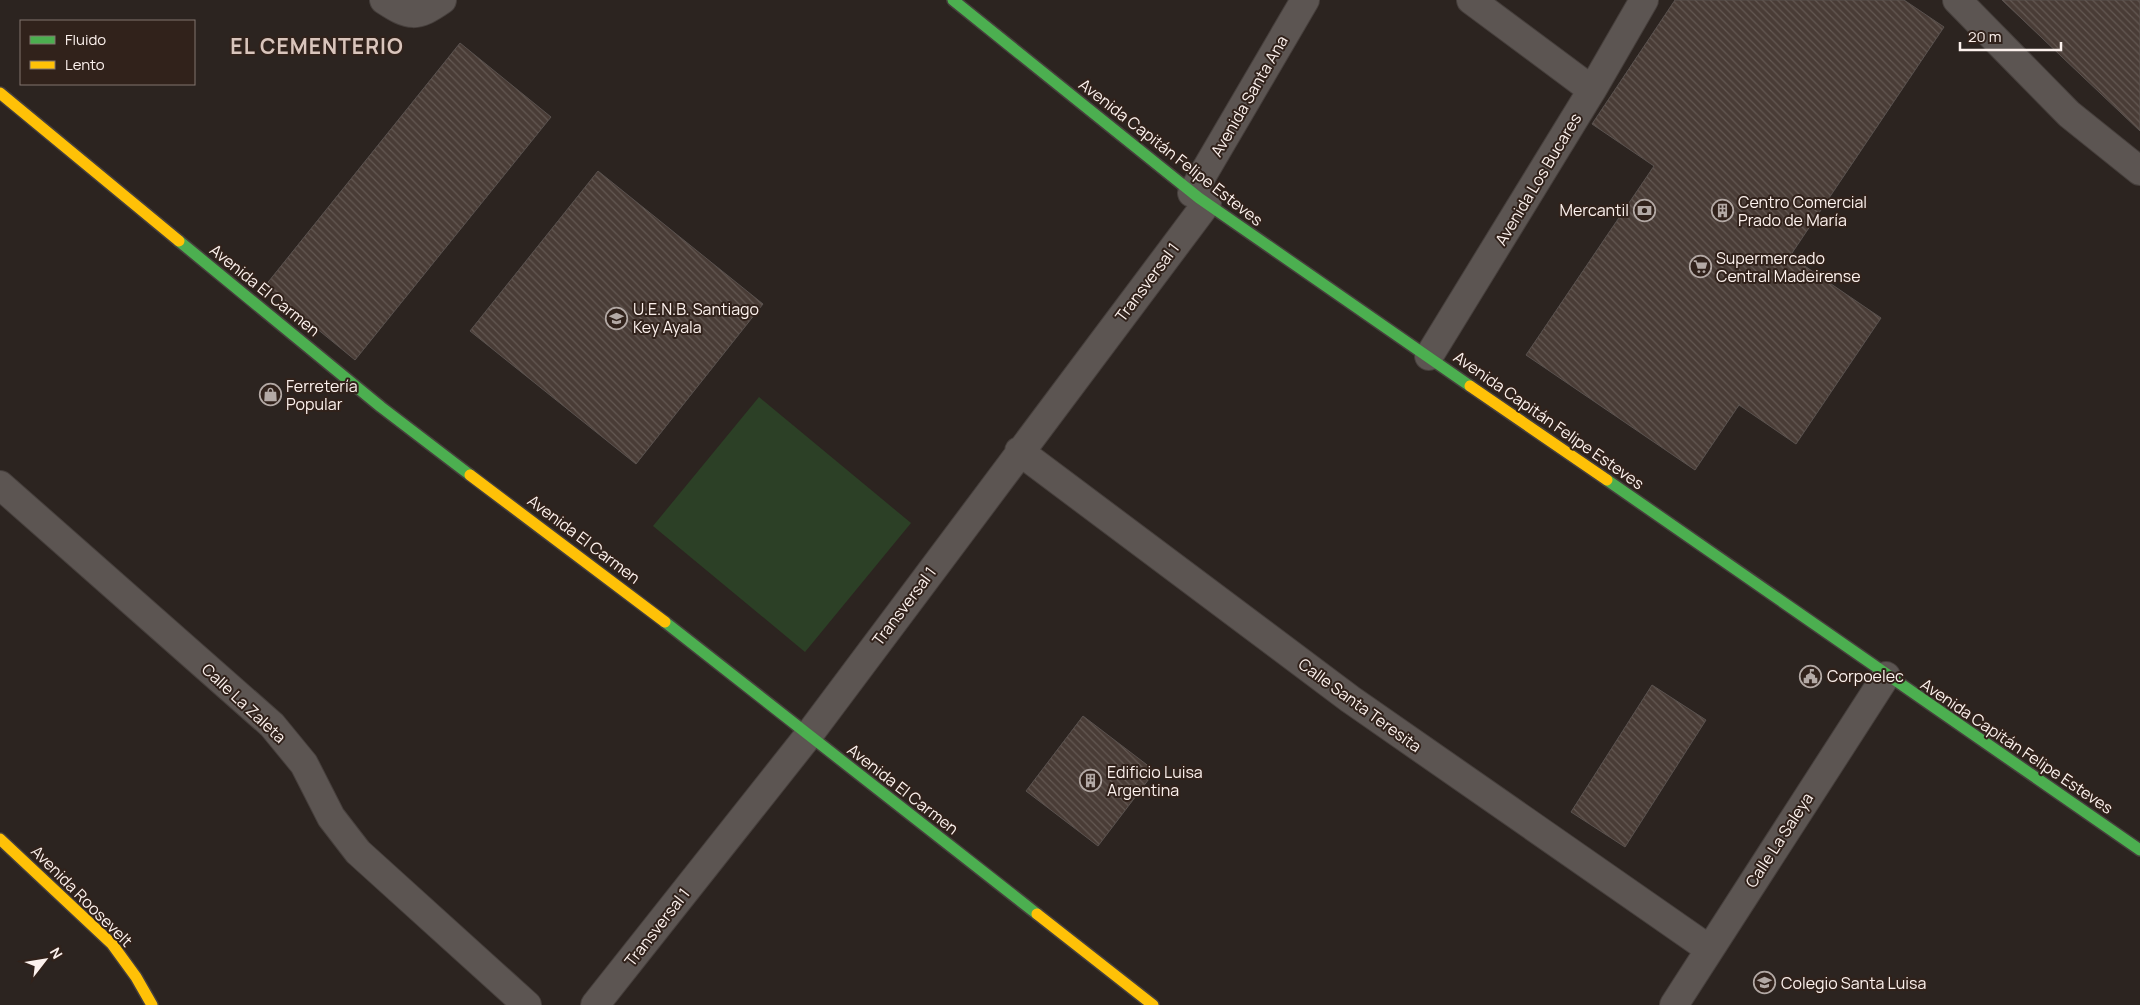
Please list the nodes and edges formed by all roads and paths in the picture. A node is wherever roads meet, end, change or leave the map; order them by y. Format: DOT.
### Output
graph roads {
  1 [pos="384,0"];
  2 [pos="442,0"];
  3 [pos="953,0"];
  4 [pos="1306,0"];
  5 [pos="1471,0"];
  6 [pos="1644,0"];
  7 [pos="1957,0"];
  8 [pos="1592,90"];
  9 [pos="0,93"];
  10 [pos="2140,172"];
  11 [pos="1200,198"];
  12 [pos="1429,356"];
  13 [pos="1019,451"];
  14 [pos="0,486"];
  15 [pos="1886,676"];
  16 [pos="808,736"];
  17 [pos="0,839"];
  18 [pos="2140,850"];
  19 [pos="1709,949"];
  20 [pos="152,1005"];
  21 [pos="526,1005"];
  22 [pos="595,1005"];
  23 [pos="1153,1005"];
  24 [pos="1674,1005"];
  1 -- 2 [label="street"];
  3 -- 11 [label="street, Avenida Capitán Felipe Esteves"];
  4 -- 11 [label="street, Avenida Santa Ana"];
  5 -- 8 [label="street"];
  6 -- 8 [label="street, Avenida Los Bucares"];
  7 -- 10 [label="street"];
  8 -- 12 [label="street, Avenida Los Bucares"];
  9 -- 16 [label="street, Avenida El Carmen"];
  11 -- 12 [label="street, Avenida Capitán Felipe Esteves"];
  11 -- 13 [label="street, Transversal 1"];
  12 -- 15 [label="street, Avenida Capitán Felipe Esteves"];
  13 -- 16 [label="street, Transversal 1"];
  13 -- 19 [label="street, Calle Santa Teresita"];
  14 -- 21 [label="street, Calle La Zaleta"];
  15 -- 18 [label="street, Avenida Capitán Felipe Esteves"];
  15 -- 19 [label="street, Calle La Saleya"];
  16 -- 22 [label="street, Transversal 1"];
  16 -- 23 [label="street, Avenida El Carmen"];
  17 -- 20 [label="street, Avenida Roosevelt"];
  19 -- 24 [label="street, Calle La Saleya"];
}
